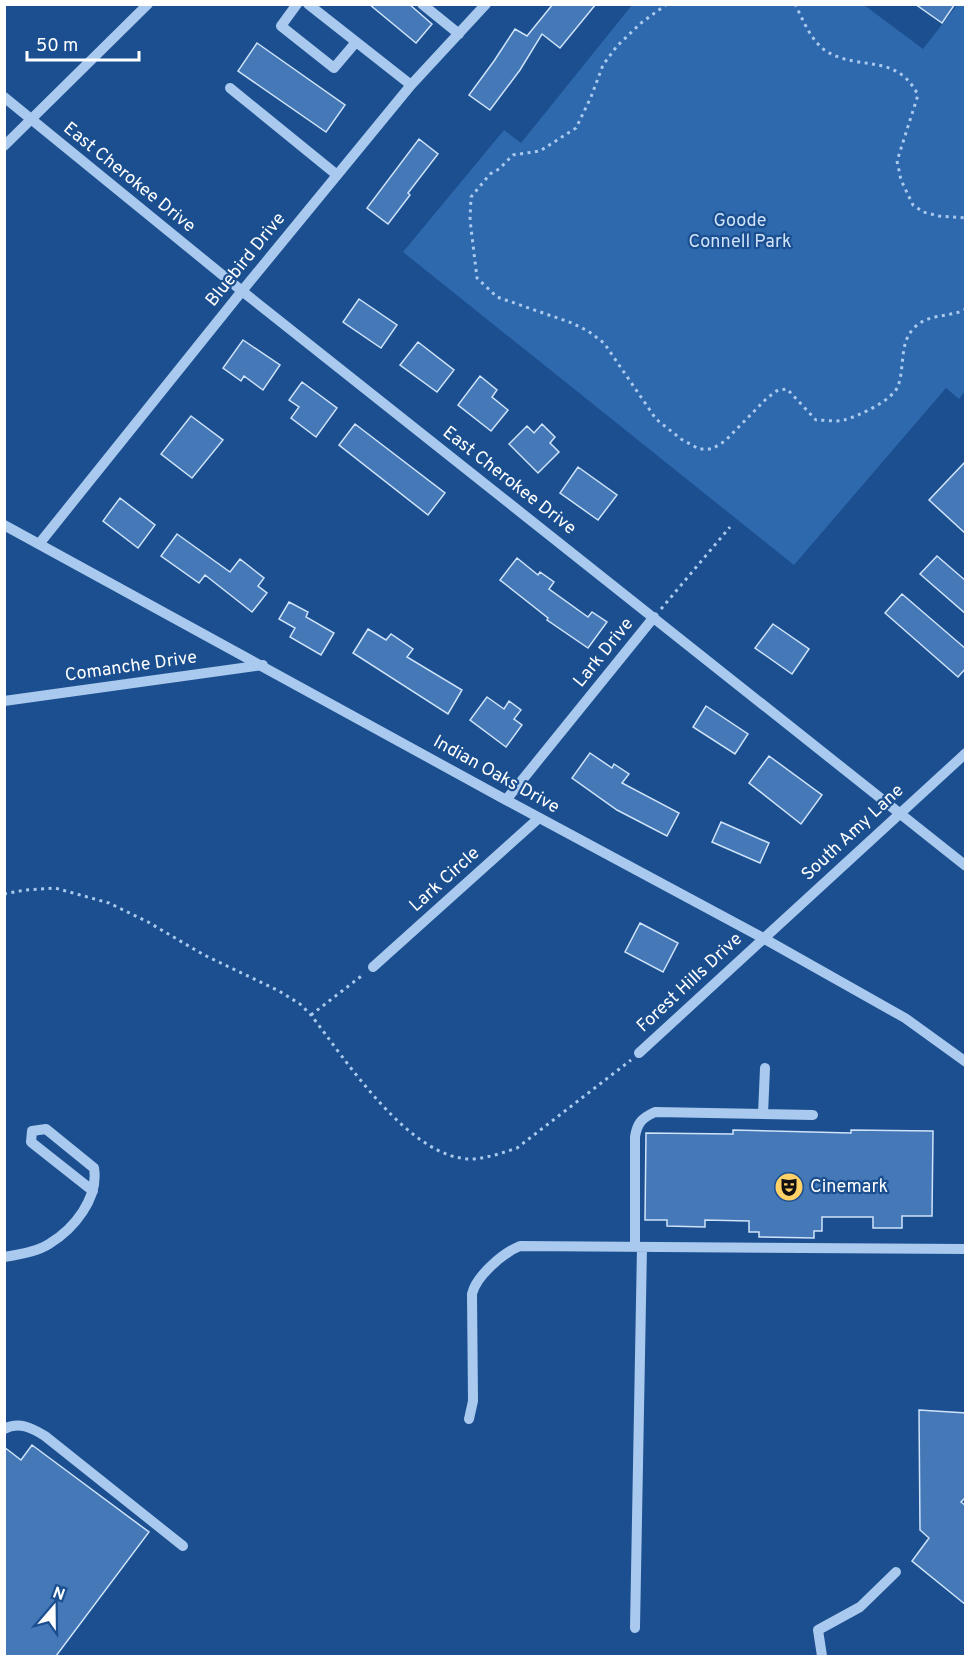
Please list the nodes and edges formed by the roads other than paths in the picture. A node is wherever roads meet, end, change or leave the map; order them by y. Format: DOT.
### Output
graph roads {
  1 [pos="148,4"];
  2 [pos="297,4"];
  3 [pos="308,4"];
  4 [pos="422,4"];
  5 [pos="486,4"];
  6 [pos="459,34"];
  7 [pos="356,42"];
  8 [pos="411,85"];
  9 [pos="230,88"];
  10 [pos="4,97"];
  11 [pos="33,120"];
  12 [pos="4,147"];
  13 [pos="337,175"];
  14 [pos="242,291"];
  15 [pos="4,525"];
  16 [pos="39,544"];
  17 [pos="654,617"];
  18 [pos="263,665"];
  19 [pos="4,701"];
  20 [pos="966,753"];
  21 [pos="506,800"];
  22 [pos="900,812"];
  23 [pos="539,818"];
  24 [pos="966,866"];
  25 [pos="763,938"];
  26 [pos="373,967"];
  27 [pos="639,1053"];
  28 [pos="966,1062"];
  29 [pos="765,1068"];
  30 [pos="763,1114"];
  31 [pos="813,1115"];
  32 [pos="93,1191"];
  33 [pos="638,1247"];
  34 [pos="966,1249"];
  35 [pos="4,1257"];
  36 [pos="469,1419"];
  37 [pos="4,1429"];
  38 [pos="183,1546"];
  39 [pos="896,1572"];
  40 [pos="635,1628"];
  41 [pos="822,1656"];
  1 -- 11 [label="street"];
  2 -- 7 [label="street"];
  3 -- 7 [label="street"];
  4 -- 6 [label="street"];
  5 -- 6 [label="street, Bluebird Drive"];
  6 -- 8 [label="street, Bluebird Drive"];
  7 -- 8 [label="street"];
  8 -- 13 [label="street, Bluebird Drive"];
  9 -- 13 [label="street"];
  10 -- 11 [label="street, East Cherokee Drive"];
  11 -- 12 [label="street"];
  11 -- 14 [label="street, East Cherokee Drive"];
  13 -- 14 [label="street, Bluebird Drive"];
  14 -- 16 [label="street, Bluebird Drive"];
  14 -- 17 [label="street, East Cherokee Drive"];
  15 -- 16 [label="street, Indian Oaks Drive"];
  16 -- 18 [label="street, Indian Oaks Drive"];
  17 -- 21 [label="street, Lark Drive"];
  17 -- 22 [label="street, East Cherokee Drive"];
  18 -- 19 [label="street, Comanche Drive"];
  18 -- 21 [label="street, Indian Oaks Drive"];
  20 -- 22 [label="street, South Amy Lane"];
  21 -- 23 [label="street, Indian Oaks Drive"];
  22 -- 24 [label="street, East Cherokee Drive"];
  22 -- 25 [label="street, South Amy Lane"];
  23 -- 25 [label="street, Indian Oaks Drive"];
  23 -- 26 [label="street, Lark Circle"];
  25 -- 27 [label="street, Forest Hills Drive"];
  25 -- 28 [label="street, Indian Oaks Drive"];
  29 -- 30 [label="street"];
  30 -- 31 [label="street"];
  30 -- 33 [label="street"];
  32 -- 32 [label="street"];
  32 -- 35 [label="street"];
  33 -- 34 [label="street"];
  33 -- 36 [label="street"];
  33 -- 40 [label="street"];
  37 -- 38 [label="street"];
  39 -- 41 [label="street"];
}
